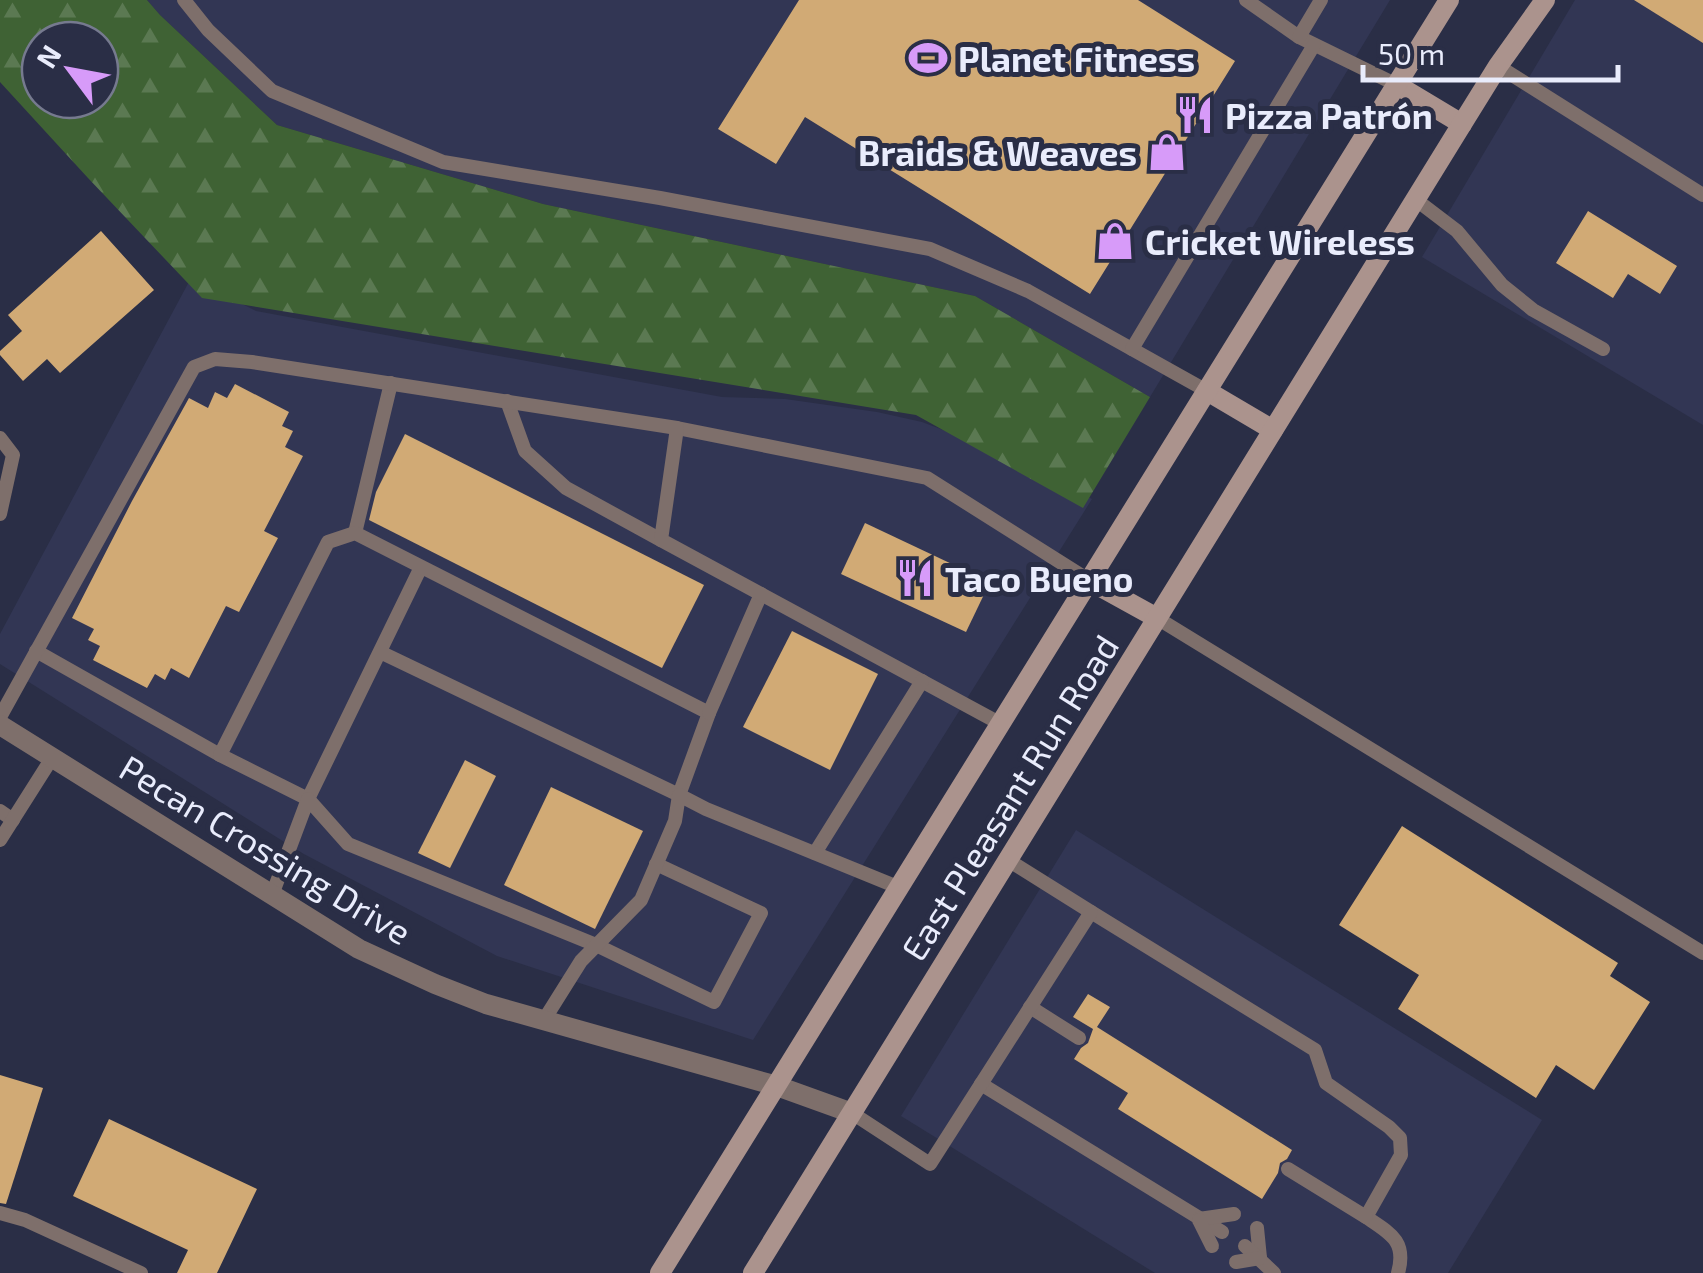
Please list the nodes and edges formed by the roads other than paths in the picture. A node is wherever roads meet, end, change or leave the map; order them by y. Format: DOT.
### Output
graph roads {
  1 [pos="184,0"];
  2 [pos="1246,0"];
  3 [pos="1321,0"];
  4 [pos="1449,0"];
  5 [pos="1544,0"];
  6 [pos="1299,38"];
  7 [pos="1314,45"];
  8 [pos="1498,66"];
  9 [pos="1397,85"];
  10 [pos="1462,124"];
  11 [pos="1703,195"];
  12 [pos="1415,200"];
  13 [pos="1132,349"];
  14 [pos="1604,349"];
  15 [pos="391,384"];
  16 [pos="1208,390"];
  17 [pos="507,401"];
  18 [pos="677,428"];
  19 [pos="1273,430"];
  20 [pos="0,438"];
  21 [pos="0,514"];
  22 [pos="355,533"];
  23 [pos="661,540"];
  24 [pos="421,567"];
  25 [pos="1090,581"];
  26 [pos="761,594"];
  27 [pos="1157,618"];
  28 [pos="36,651"];
  29 [pos="380,652"];
  30 [pos="922,681"];
  31 [pos="710,713"];
  32 [pos="0,716"];
  33 [pos="1001,724"];
  34 [pos="0,726"];
  35 [pos="220,755"];
  36 [pos="52,758"];
  37 [pos="679,795"];
  38 [pos="308,799"];
  39 [pos="6,816"];
  40 [pos="0,840"];
  41 [pos="815,853"];
  42 [pos="1008,860"];
  43 [pos="656,864"];
  44 [pos="900,888"];
  45 [pos="272,895"];
  46 [pos="1091,912"];
  47 [pos="596,945"];
  48 [pos="1703,953"];
  49 [pos="1030,1007"];
  50 [pos="544,1020"];
  51 [pos="1079,1038"];
  52 [pos="981,1084"];
  53 [pos="777,1086"];
  54 [pos="852,1113"];
  55 [pos="1288,1169"];
  56 [pos="0,1212"];
  57 [pos="1234,1214"];
  58 [pos="1366,1217"];
  59 [pos="1198,1219"];
  60 [pos="1256,1228"];
  61 [pos="1222,1232"];
  62 [pos="1212,1246"];
  63 [pos="1245,1246"];
  64 [pos="1260,1258"];
  65 [pos="1236,1262"];
  66 [pos="141,1273"];
  67 [pos="660,1273"];
  68 [pos="753,1273"];
  69 [pos="1274,1273"];
  70 [pos="1398,1273"];
  1 -- 13 [label="lane"];
  2 -- 6 [label="lane"];
  3 -- 6 [label="lane"];
  4 -- 9 [label="main road, East Pleasant Run Road"];
  5 -- 8 [label="main road, East Pleasant Run Road"];
  6 -- 7 [label="lane"];
  7 -- 9 [label="lane"];
  7 -- 13 [label="lane"];
  8 -- 10 [label="main road, East Pleasant Run Road"];
  8 -- 11 [label="lane"];
  9 -- 10 [label="main road"];
  9 -- 16 [label="main road, East Pleasant Run Road"];
  10 -- 12 [label="main road, East Pleasant Run Road"];
  12 -- 14 [label="lane"];
  12 -- 19 [label="main road, East Pleasant Run Road"];
  13 -- 16 [label="lane"];
  15 -- 17 [label="lane"];
  15 -- 22 [label="lane"];
  15 -- 28 [label="lane"];
  16 -- 19 [label="main road"];
  16 -- 25 [label="main road, East Pleasant Run Road"];
  17 -- 18 [label="lane"];
  17 -- 23 [label="lane"];
  18 -- 23 [label="lane"];
  18 -- 25 [label="lane"];
  19 -- 27 [label="main road, East Pleasant Run Road"];
  20 -- 21 [label="lane"];
  22 -- 24 [label="lane"];
  22 -- 35 [label="lane"];
  23 -- 26 [label="lane"];
  24 -- 29 [label="lane"];
  24 -- 31 [label="lane"];
  25 -- 27 [label="main road"];
  25 -- 33 [label="main road, East Pleasant Run Road"];
  26 -- 30 [label="lane"];
  26 -- 31 [label="lane"];
  27 -- 42 [label="main road, East Pleasant Run Road"];
  27 -- 48 [label="lane"];
  28 -- 32 [label="lane"];
  28 -- 35 [label="lane"];
  29 -- 37 [label="lane"];
  29 -- 38 [label="lane"];
  30 -- 33 [label="lane"];
  30 -- 41 [label="lane"];
  31 -- 37 [label="lane"];
  33 -- 44 [label="main road, East Pleasant Run Road"];
  34 -- 36 [label="street, Pecan Crossing Drive"];
  35 -- 38 [label="lane"];
  36 -- 39 [label="lane"];
  36 -- 45 [label="street, Pecan Crossing Drive"];
  37 -- 41 [label="lane"];
  37 -- 43 [label="lane"];
  38 -- 45 [label="lane"];
  38 -- 47 [label="lane"];
  39 -- 40 [label="lane"];
  41 -- 44 [label="lane"];
  42 -- 46 [label="lane"];
  42 -- 54 [label="main road, East Pleasant Run Road"];
  43 -- 47 [label="lane"];
  43 -- 47 [label="lane"];
  44 -- 53 [label="main road, East Pleasant Run Road"];
  45 -- 50 [label="street, Pecan Crossing Drive"];
  46 -- 49 [label="lane"];
  46 -- 58 [label="lane"];
  47 -- 50 [label="lane"];
  49 -- 51 [label="lane"];
  49 -- 52 [label="lane"];
  50 -- 53 [label="street, Pecan Crossing Drive"];
  52 -- 54 [label="lane"];
  52 -- 59 [label="lane"];
  53 -- 54 [label="street, Pecan Crossing Drive"];
  53 -- 67 [label="main road, East Pleasant Run Road"];
  54 -- 68 [label="main road, East Pleasant Run Road"];
  55 -- 58 [label="lane"];
  56 -- 66 [label="lane"];
  57 -- 59 [label="lane"];
  58 -- 70 [label="lane"];
  59 -- 61 [label="lane"];
  59 -- 62 [label="lane"];
  60 -- 64 [label="lane"];
  63 -- 64 [label="lane"];
  64 -- 65 [label="lane"];
  64 -- 69 [label="lane"];
}
